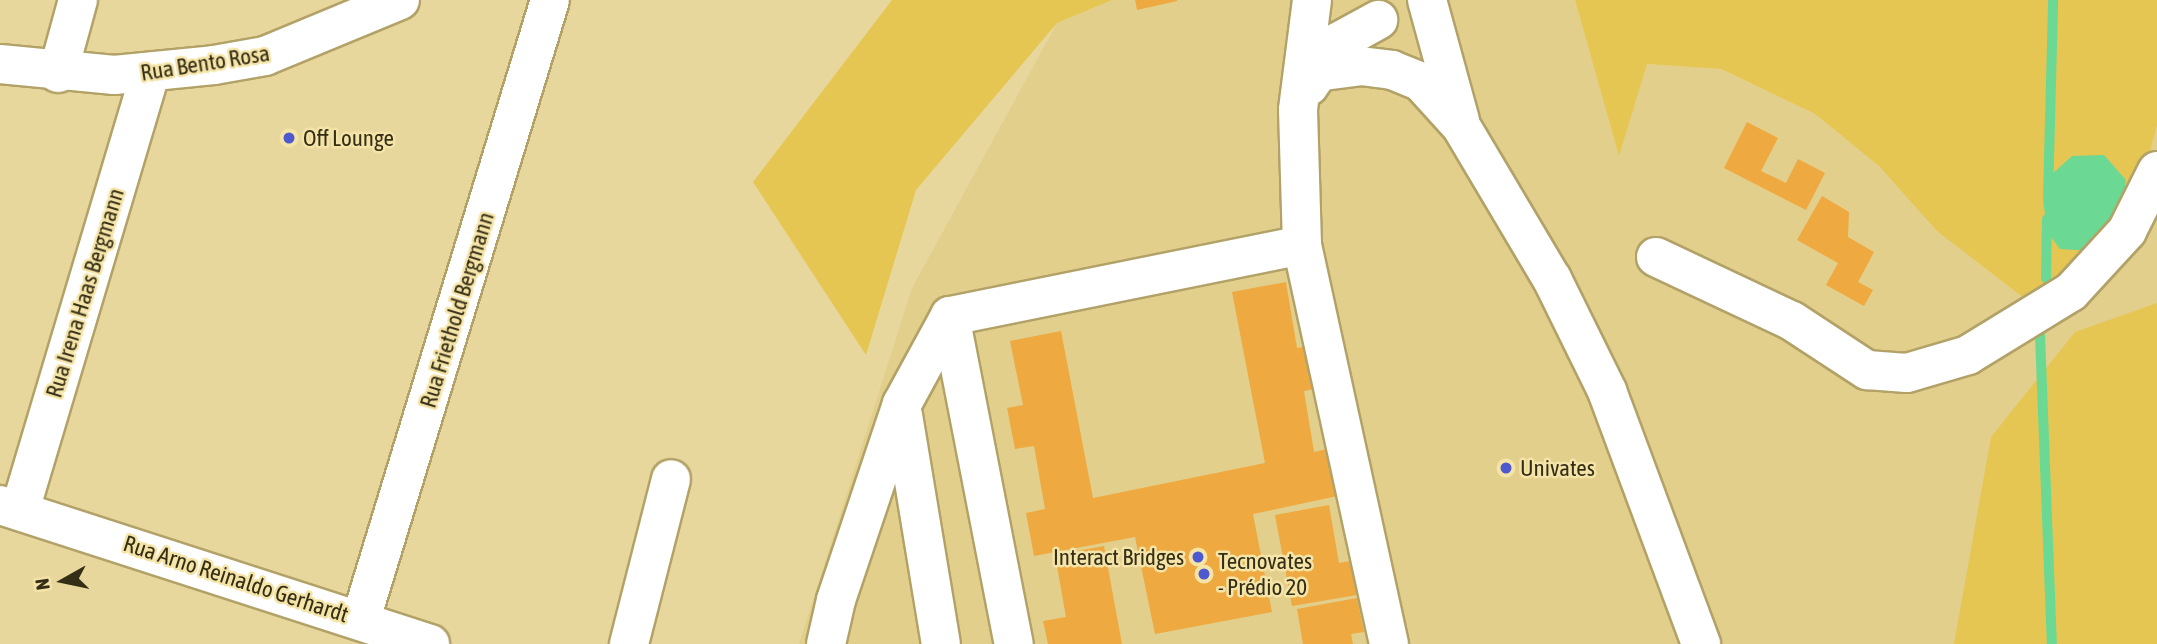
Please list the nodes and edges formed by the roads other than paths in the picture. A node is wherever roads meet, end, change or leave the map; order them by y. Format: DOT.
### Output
graph roads {
  1 [pos="78,0"];
  2 [pos="400,0"];
  3 [pos="550,0"];
  4 [pos="1312,0"];
  5 [pos="1421,0"];
  6 [pos="1427,0"];
  7 [pos="1368,10"];
  8 [pos="0,64"];
  9 [pos="1316,72"];
  10 [pos="58,73"];
  11 [pos="150,75"];
  12 [pos="1298,110"];
  13 [pos="1461,126"];
  14 [pos="2157,172"];
  15 [pos="1302,246"];
  16 [pos="1656,257"];
  17 [pos="950,316"];
  18 [pos="902,404"];
  19 [pos="671,479"];
  20 [pos="10,508"];
  21 [pos="1665,548"];
  22 [pos="361,619"];
  23 [pos="430,644"];
  24 [pos="629,644"];
  25 [pos="826,644"];
  26 [pos="941,644"];
  27 [pos="1014,644"];
  28 [pos="1389,644"];
  29 [pos="1681,644"];
  30 [pos="1701,644"];
  1 -- 10 [label="street"];
  2 -- 11 [label="street, Rua Bento Rosa"];
  3 -- 22 [label="street, Rua Friethold Bergmann"];
  4 -- 12 [label="street"];
  5 -- 7 [label="street"];
  6 -- 13 [label="street"];
  7 -- 9 [label="street"];
  8 -- 10 [label="street, Rua Bento Rosa"];
  9 -- 12 [label="street"];
  9 -- 13 [label="street"];
  10 -- 11 [label="street, Rua Bento Rosa"];
  11 -- 20 [label="street, Rua Irena Haas Bergmann"];
  12 -- 15 [label="street"];
  13 -- 21 [label="street"];
  14 -- 16 [label="street"];
  15 -- 17 [label="street"];
  15 -- 28 [label="street"];
  17 -- 18 [label="street"];
  17 -- 27 [label="street"];
  18 -- 25 [label="street"];
  18 -- 26 [label="street"];
  19 -- 24 [label="street"];
  20 -- 22 [label="street, Rua Arno Reinaldo Gerhardt"];
  21 -- 29 [label="street"];
  21 -- 30 [label="street"];
  22 -- 23 [label="street, Rua Arno Reinaldo Gerhardt"];
}
